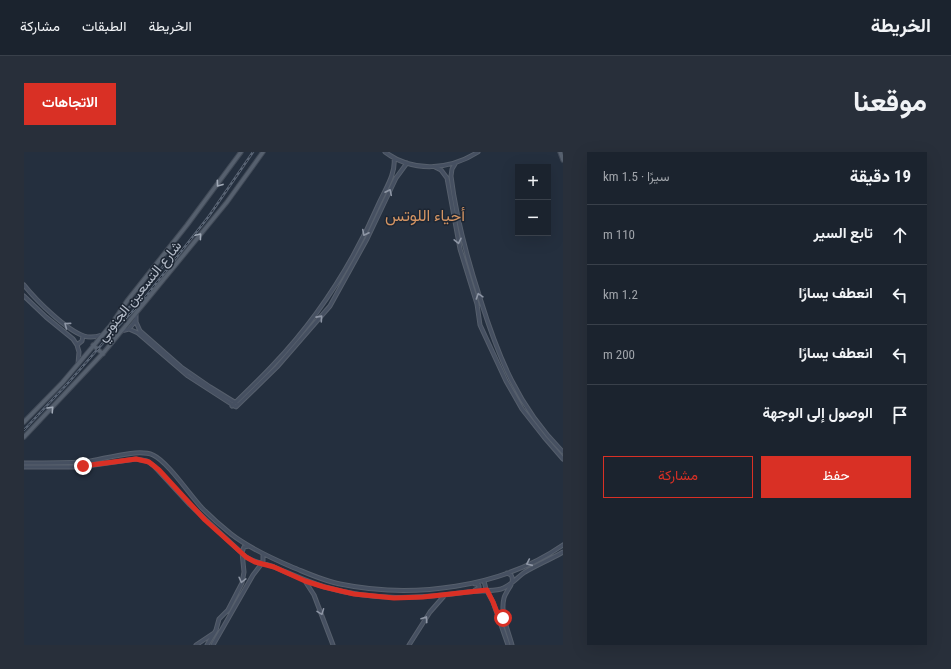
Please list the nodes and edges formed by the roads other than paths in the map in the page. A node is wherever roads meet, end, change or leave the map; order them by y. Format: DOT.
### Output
graph roads {
  1 [pos="241,152"];
  2 [pos="263,152"];
  3 [pos="385,152"];
  4 [pos="478,152"];
  5 [pos="560,152"];
  6 [pos="394,158"];
  7 [pos="563,160"];
  8 [pos="407,163"];
  9 [pos="455,164"];
  10 [pos="435,167"];
  11 [pos="25,286"];
  12 [pos="24,296"];
  13 [pos="478,312"];
  14 [pos="136,313"];
  15 [pos="484,313"];
  16 [pos="136,320"];
  17 [pos="490,328"];
  18 [pos="129,329"];
  19 [pos="483,330"];
  20 [pos="121,331"];
  21 [pos="102,335"];
  22 [pos="83,336"];
  23 [pos="77,345"];
  24 [pos="93,345"];
  25 [pos="103,354"];
  26 [pos="78,365"];
  27 [pos="276,366"];
  28 [pos="237,404"];
  29 [pos="24,422"];
  30 [pos="24,437"];
  31 [pos="563,452"];
  32 [pos="120,456"];
  33 [pos="563,458"];
  34 [pos="121,461"];
  35 [pos="24,463"];
  36 [pos="24,467"];
  37 [pos="241,541"];
  38 [pos="563,545"];
  39 [pos="249,546"];
  40 [pos="235,548"];
  41 [pos="563,552"];
  42 [pos="242,554"];
  43 [pos="263,554"];
  44 [pos="273,559"];
  45 [pos="262,564"];
  46 [pos="269,566"];
  47 [pos="516,569"];
  48 [pos="507,573"];
  49 [pos="521,575"];
  50 [pos="484,580"];
  51 [pos="305,581"];
  52 [pos="470,583"];
  53 [pos="511,585"];
  54 [pos="487,590"];
  55 [pos="473,591"];
  56 [pos="444,595"];
  57 [pos="504,618"];
  58 [pos="500,620"];
  59 [pos="215,632"];
  60 [pos="196,645"];
  61 [pos="207,645"];
  62 [pos="213,645"];
  63 [pos="333,645"];
  64 [pos="409,645"];
  65 [pos="508,645"];
  66 [pos="512,645"];
  1 -- 21 [label="main road, شارع التسعين الجنوبي, one-way"];
  14 -- 2 [label="main road, شارع التسعين الجنوبي, one-way"];
  3 -- 6 [label="street"];
  4 -- 9 [label="street"];
  5 -- 7 [label="main road"];
  6 -- 8 [label="street"];
  6 -- 27 [label="street, one-way"];
  8 -- 10 [label="street"];
  27 -- 8 [label="street, one-way"];
  9 -- 10 [label="street"];
  15 -- 9 [label="street, one-way"];
  10 -- 13 [label="street, one-way"];
  22 -- 11 [label="street, one-way"];
  12 -- 23 [label="street"];
  13 -- 15 [label="street"];
  13 -- 19 [label="street"];
  14 -- 16 [label="street"];
  14 -- 20 [label="main road, شارع التسعين الجنوبي"];
  15 -- 17 [label="street"];
  16 -- 18 [label="street"];
  16 -- 28 [label="street"];
  17 -- 19 [label="street"];
  17 -- 31 [label="street"];
  18 -- 20 [label="street"];
  18 -- 28 [label="street"];
  19 -- 33 [label="street"];
  20 -- 25 [label="main road, شارع التسعين الجنوبي"];
  21 -- 22 [label="street"];
  21 -- 24 [label="main road, شارع التسعين الجنوبي"];
  22 -- 23 [label="street"];
  23 -- 26 [label="street"];
  24 -- 25 [label="main road"];
  24 -- 26 [label="main road, شارع التسعين الجنوبي"];
  30 -- 25 [label="main road, شارع التسعين الجنوبي, one-way"];
  26 -- 29 [label="main road, شارع التسعين الجنوبي"];
  27 -- 28 [label="street"];
  32 -- 34 [label="street"];
  32 -- 35 [label="street"];
  32 -- 37 [label="street"];
  34 -- 36 [label="street"];
  34 -- 40 [label="street"];
  37 -- 39 [label="street"];
  37 -- 40 [label="street"];
  38 -- 47 [label="street, one-way"];
  39 -- 42 [label="street"];
  39 -- 43 [label="street"];
  40 -- 42 [label="street"];
  41 -- 49 [label="street"];
  42 -- 45 [label="street"];
  42 -- 59 [label="street, one-way"];
  43 -- 44 [label="street"];
  43 -- 45 [label="street"];
  44 -- 46 [label="street"];
  44 -- 52 [label="street"];
  45 -- 46 [label="street"];
  45 -- 62 [label="street"];
  46 -- 51 [label="street"];
  47 -- 48 [label="street"];
  47 -- 49 [label="street"];
  48 -- 50 [label="street"];
  48 -- 53 [label="street"];
  49 -- 53 [label="street"];
  50 -- 52 [label="street"];
  50 -- 54 [label="street"];
  51 -- 56 [label="street"];
  51 -- 63 [label="street, one-way"];
  52 -- 55 [label="street"];
  53 -- 54 [label="street"];
  53 -- 57 [label="street"];
  54 -- 55 [label="street"];
  54 -- 58 [label="street"];
  55 -- 56 [label="street"];
  64 -- 56 [label="street, one-way"];
  57 -- 58 [label="street"];
  57 -- 66 [label="street"];
  58 -- 65 [label="street"];
  59 -- 60 [label="street"];
  59 -- 61 [label="street"];
}
